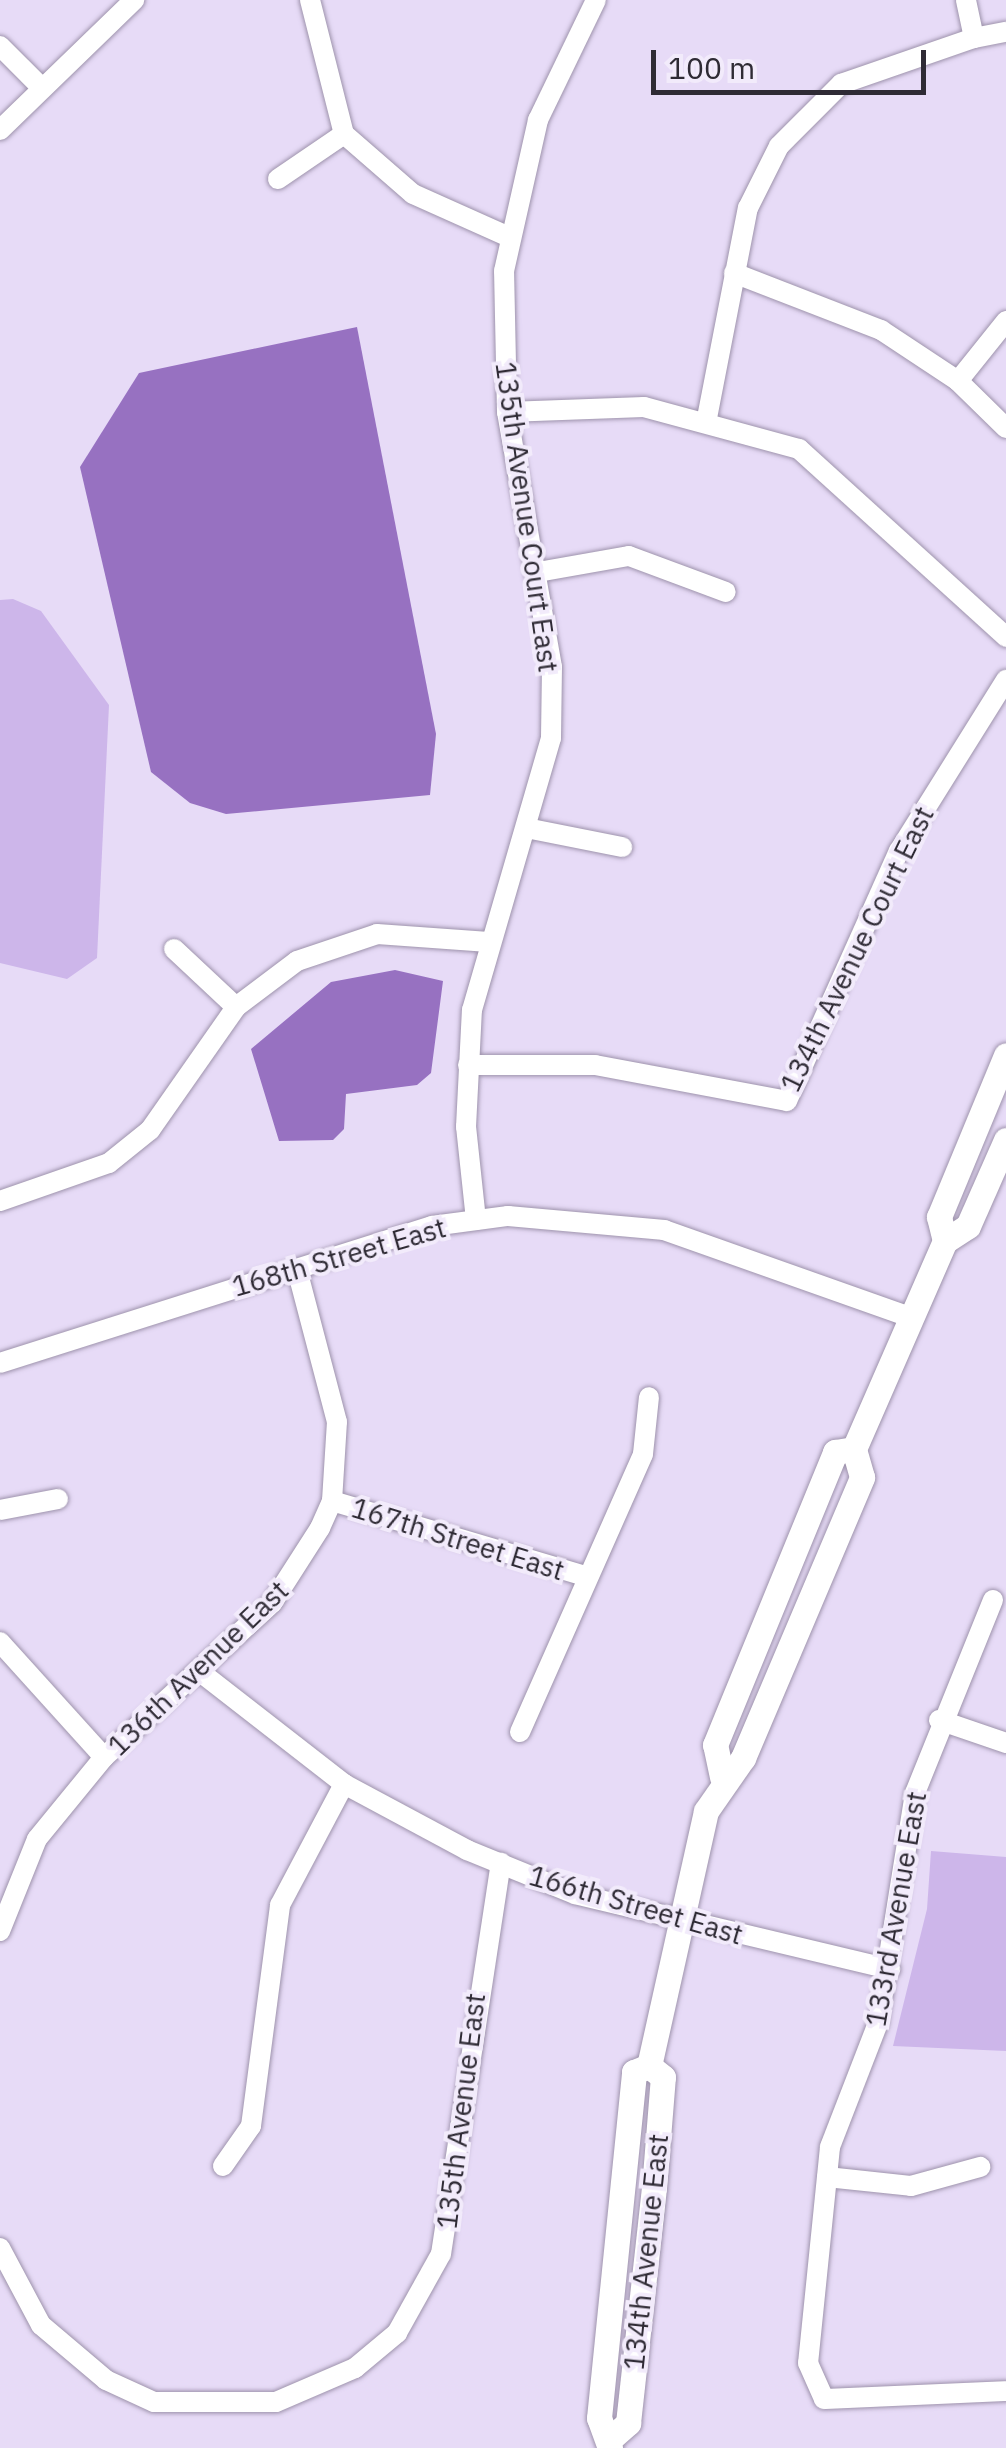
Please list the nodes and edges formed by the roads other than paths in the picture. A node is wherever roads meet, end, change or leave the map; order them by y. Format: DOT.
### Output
graph roads {
  1 [pos="134,0"];
  2 [pos="310,0"];
  3 [pos="596,0"];
  4 [pos="966,0"];
  5 [pos="1006,32"];
  6 [pos="974,38"];
  7 [pos="0,46"];
  8 [pos="40,86"];
  9 [pos="0,130"];
  10 [pos="344,134"];
  11 [pos="278,178"];
  12 [pos="507,236"];
  13 [pos="734,273"];
  14 [pos="1006,321"];
  15 [pos="958,381"];
  16 [pos="507,412"];
  17 [pos="707,418"];
  18 [pos="1006,428"];
  19 [pos="538,572"];
  20 [pos="726,592"];
  21 [pos="1006,637"];
  22 [pos="1006,680"];
  23 [pos="531,829"];
  24 [pos="622,847"];
  25 [pos="489,942"];
  26 [pos="174,950"];
  27 [pos="236,1007"];
  28 [pos="1006,1055"];
  29 [pos="468,1065"];
  30 [pos="1006,1140"];
  31 [pos="0,1202"];
  32 [pos="476,1220"];
  33 [pos="942,1229"];
  34 [pos="297,1269"];
  35 [pos="912,1318"];
  36 [pos="0,1363"];
  37 [pos="649,1397"];
  38 [pos="58,1499"];
  39 [pos="332,1501"];
  40 [pos="0,1510"];
  41 [pos="585,1576"];
  42 [pos="993,1600"];
  43 [pos="0,1642"];
  44 [pos="198,1671"];
  45 [pos="940,1720"];
  46 [pos="520,1732"];
  47 [pos="1006,1743"];
  48 [pos="104,1757"];
  49 [pos="344,1784"];
  50 [pos="501,1863"];
  51 [pos="676,1920"];
  52 [pos="0,1931"];
  53 [pos="890,1970"];
  54 [pos="222,2166"];
  55 [pos="980,2167"];
  56 [pos="827,2177"];
  57 [pos="0,2248"];
  58 [pos="1006,2391"];
  59 [pos="611,2443"];
  1 -- 8 [label="street"];
  2 -- 10 [label="street"];
  3 -- 12 [label="street, 135th Avenue Court East"];
  4 -- 6 [label="street"];
  5 -- 6 [label="street"];
  6 -- 13 [label="street"];
  7 -- 8 [label="street"];
  8 -- 9 [label="street"];
  10 -- 11 [label="street"];
  10 -- 12 [label="street"];
  12 -- 16 [label="street, 135th Avenue Court East"];
  13 -- 15 [label="street"];
  13 -- 17 [label="street"];
  14 -- 15 [label="street"];
  15 -- 18 [label="street"];
  16 -- 17 [label="street"];
  16 -- 19 [label="street, 135th Avenue Court East"];
  17 -- 21 [label="street"];
  19 -- 20 [label="street"];
  19 -- 23 [label="street, 135th Avenue Court East"];
  22 -- 29 [label="street, 134th Avenue Court East"];
  23 -- 24 [label="street"];
  23 -- 25 [label="street, 135th Avenue Court East"];
  25 -- 27 [label="street"];
  25 -- 29 [label="street, 135th Avenue Court East"];
  26 -- 27 [label="street"];
  27 -- 31 [label="street"];
  28 -- 33 [label="street, 134th Avenue East"];
  29 -- 32 [label="street, 135th Avenue Court East"];
  30 -- 33 [label="street, 134th Avenue East"];
  32 -- 34 [label="street, 168th Street East"];
  32 -- 35 [label="street, 168th Street East"];
  33 -- 35 [label="street, 134th Avenue East"];
  34 -- 36 [label="street, 168th Street East"];
  34 -- 39 [label="street, 136th Avenue East"];
  35 -- 51 [label="street, 134th Avenue East"];
  37 -- 41 [label="street"];
  38 -- 40 [label="street"];
  39 -- 41 [label="street, 167th Street East"];
  39 -- 44 [label="street, 136th Avenue East"];
  41 -- 46 [label="street"];
  42 -- 45 [label="street, 133rd Avenue East"];
  43 -- 48 [label="street"];
  44 -- 48 [label="street, 136th Avenue East"];
  44 -- 49 [label="street, 166th Street East"];
  45 -- 47 [label="street"];
  45 -- 53 [label="street, 133rd Avenue East"];
  48 -- 52 [label="street, 136th Avenue East"];
  49 -- 50 [label="street, 166th Street East"];
  49 -- 54 [label="street"];
  50 -- 51 [label="street, 166th Street East"];
  50 -- 57 [label="street, 135th Avenue East"];
  51 -- 53 [label="street, 166th Street East"];
  51 -- 59 [label="street, 134th Avenue East"];
  53 -- 56 [label="street, 133rd Avenue East"];
  55 -- 56 [label="street"];
  56 -- 58 [label="street, 133rd Avenue East"];
}
